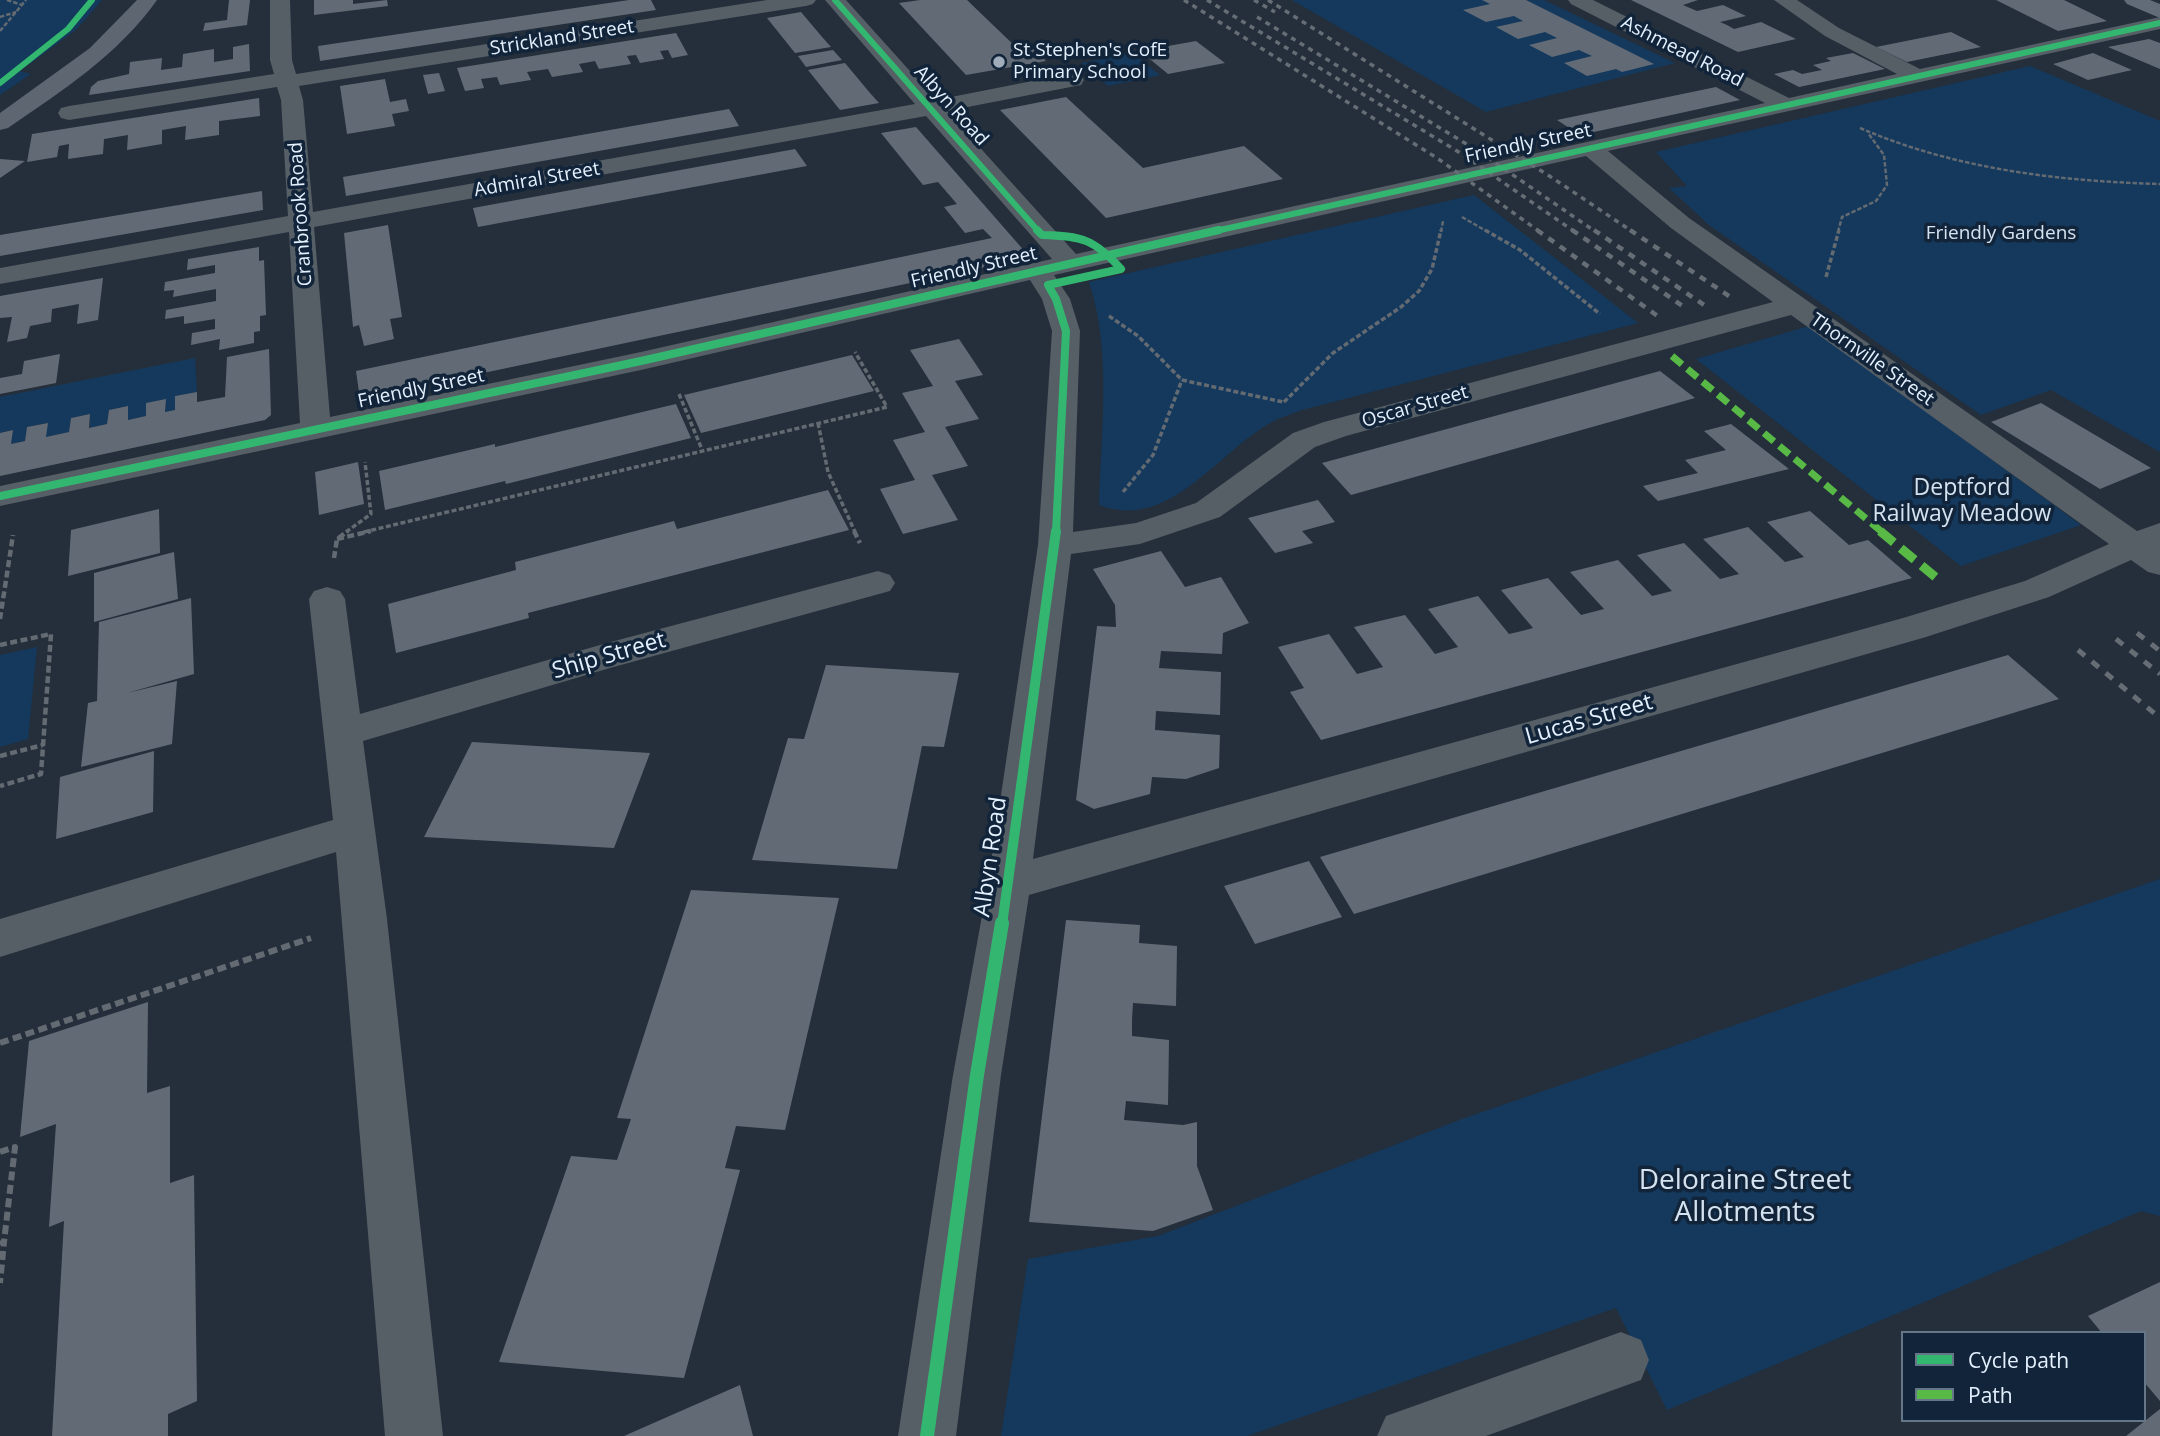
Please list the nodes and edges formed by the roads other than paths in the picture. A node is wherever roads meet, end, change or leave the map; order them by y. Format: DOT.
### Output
graph roads {
  1 [pos="147,0"];
  2 [pos="280,0"];
  3 [pos="806,0"];
  4 [pos="835,0"];
  5 [pos="1578,0"];
  6 [pos="1784,0"];
  7 [pos="2134,0"];
  8 [pos="2160,12"];
  9 [pos="2160,23"];
  10 [pos="1917,76"];
  11 [pos="287,80"];
  12 [pos="1073,80"];
  13 [pos="1796,102"];
  14 [pos="930,108"];
  15 [pos="69,113"];
  16 [pos="0,123"];
  17 [pos="1590,148"];
  18 [pos="302,222"];
  19 [pos="1054,268"];
  20 [pos="0,276"];
  21 [pos="1794,305"];
  22 [pos="316,429"];
  23 [pos="0,496"];
  24 [pos="1055,545"];
  25 [pos="2151,548"];
  26 [pos="878,583"];
  27 [pos="327,599"];
  28 [pos="342,733"];
  29 [pos="355,830"];
  30 [pos="1009,883"];
  31 [pos="0,939"];
  32 [pos="1620,1360"];
  33 [pos="414,1436"];
  34 [pos="926,1436"];
  35 [pos="1406,1436"];
  1 -- 16 [label="main road"];
  2 -- 11 [label="street, Cranbrook Road"];
  3 -- 11 [label="street, Strickland Street"];
  4 -- 14 [label="street, Albyn Road"];
  5 -- 13 [label="street, Ashmead Road"];
  6 -- 10 [label="street"];
  7 -- 8 [label="highway"];
  9 -- 10 [label="street, Friendly Street"];
  10 -- 13 [label="street, Friendly Street"];
  11 -- 15 [label="street, Strickland Street"];
  11 -- 18 [label="street, Cranbrook Road"];
  12 -- 14 [label="street, Admiral Street"];
  13 -- 17 [label="street, Friendly Street"];
  14 -- 18 [label="street, Admiral Street"];
  14 -- 19 [label="street, Albyn Road"];
  17 -- 19 [label="street, Friendly Street"];
  17 -- 21 [label="street, Thornville Street"];
  18 -- 20 [label="street, Admiral Street"];
  18 -- 22 [label="street, Cranbrook Road"];
  19 -- 22 [label="street, Friendly Street"];
  19 -- 24 [label="street, Albyn Road"];
  21 -- 24 [label="street, Oscar Street"];
  21 -- 25 [label="street, Thornville Street"];
  22 -- 23 [label="street, Friendly Street"];
  24 -- 30 [label="street, Albyn Road"];
  25 -- 30 [label="street, Lucas Street"];
  26 -- 28 [label="street, Ship Street"];
  27 -- 28 [label="street"];
  28 -- 29 [label="street"];
  29 -- 31 [label="street"];
  29 -- 33 [label="street"];
  30 -- 34 [label="street, Albyn Road"];
  32 -- 35 [label="street"];
}
